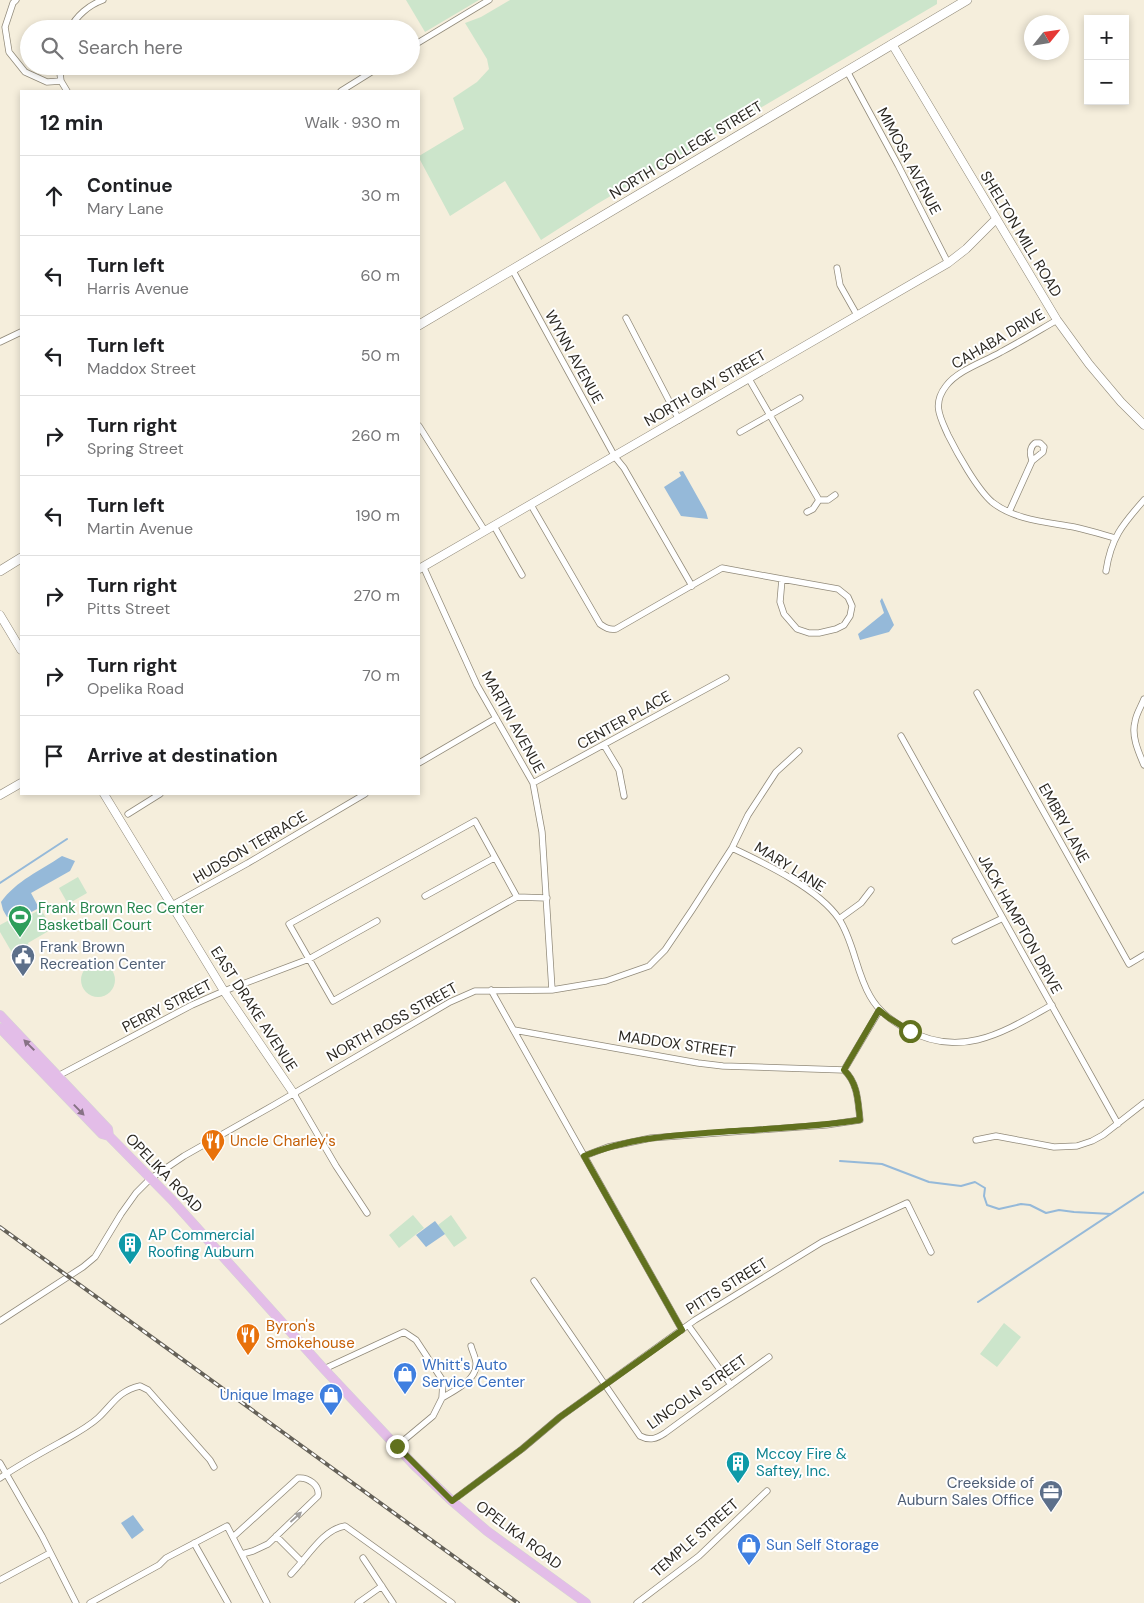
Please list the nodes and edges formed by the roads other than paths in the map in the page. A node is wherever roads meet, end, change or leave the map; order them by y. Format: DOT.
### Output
graph roads {
  1 [pos="16,0"];
  2 [pos="100,0"];
  3 [pos="489,0"];
  4 [pos="968,0"];
  5 [pos="956,3"];
  6 [pos="75,20"];
  7 [pos="420,42"];
  8 [pos="892,44"];
  9 [pos="20,66"];
  10 [pos="846,71"];
  11 [pos="32,75"];
  12 [pos="61,75"];
  13 [pos="367,75"];
  14 [pos="62,81"];
  15 [pos="67,90"];
  16 [pos="343,90"];
  17 [pos="996,219"];
  18 [pos="948,263"];
  19 [pos="837,268"];
  20 [pos="512,269"];
  21 [pos="856,315"];
  22 [pos="626,318"];
  23 [pos="1057,320"];
  24 [pos="420,322"];
  25 [pos="20,332"];
  26 [pos="0,342"];
  27 [pos="749,379"];
  28 [pos="800,398"];
  29 [pos="770,415"];
  30 [pos="679,420"];
  31 [pos="1144,425"];
  32 [pos="420,428"];
  33 [pos="740,432"];
  34 [pos="615,457"];
  35 [pos="1032,462"];
  36 [pos="835,496"];
  37 [pos="819,500"];
  38 [pos="1144,500"];
  39 [pos="532,505"];
  40 [pos="807,512"];
  41 [pos="1009,512"];
  42 [pos="494,526"];
  43 [pos="485,531"];
  44 [pos="1115,538"];
  45 [pos="20,559"];
  46 [pos="421,568"];
  47 [pos="0,571"];
  48 [pos="1106,571"];
  49 [pos="522,575"];
  50 [pos="782,579"];
  51 [pos="692,586"];
  52 [pos="0,615"];
  53 [pos="20,648"];
  54 [pos="726,678"];
  55 [pos="977,694"];
  56 [pos="1144,699"];
  57 [pos="496,718"];
  58 [pos="901,736"];
  59 [pos="604,745"];
  60 [pos="799,751"];
  61 [pos="420,762"];
  62 [pos="1144,765"];
  63 [pos="534,783"];
  64 [pos="20,784"];
  65 [pos="105,795"];
  66 [pos="158,795"];
  67 [pos="363,795"];
  68 [pos="0,796"];
  69 [pos="624,796"];
  70 [pos="128,814"];
  71 [pos="732,848"];
  72 [pos="494,858"];
  73 [pos="871,890"];
  74 [pos="425,896"];
  75 [pos="517,897"];
  76 [pos="547,898"];
  77 [pos="172,905"];
  78 [pos="1003,918"];
  79 [pos="839,919"];
  80 [pos="377,922"];
  81 [pos="955,941"];
  82 [pos="1144,955"];
  83 [pos="309,959"];
  84 [pos="491,990"];
  85 [pos="552,990"];
  86 [pos="224,991"];
  87 [pos="1052,1006"];
  88 [pos="879,1010"];
  89 [pos="0,1015"];
  90 [pos="0,1028"];
  91 [pos="514,1030"];
  92 [pos="844,1070"];
  93 [pos="55,1078"];
  94 [pos="294,1094"];
  95 [pos="1144,1103"];
  96 [pos="1118,1124"];
  97 [pos="976,1140"];
  98 [pos="584,1156"];
  99 [pos="150,1179"];
  100 [pos="367,1213"];
  101 [pos="931,1252"];
  102 [pos="534,1281"];
  103 [pos="0,1321"];
  104 [pos="688,1325"];
  105 [pos="682,1330"];
  106 [pos="470,1346"];
  107 [pos="769,1357"];
  108 [pos="324,1369"];
  109 [pos="605,1385"];
  110 [pos="731,1385"];
  111 [pos="442,1398"];
  112 [pos="397,1446"];
  113 [pos="0,1463"];
  114 [pos="214,1467"];
  115 [pos="6,1474"];
  116 [pos="0,1478"];
  117 [pos="767,1491"];
  118 [pos="452,1501"];
  119 [pos="276,1536"];
  120 [pos="233,1537"];
  121 [pos="194,1543"];
  122 [pos="50,1553"];
  123 [pos="242,1554"];
  124 [pos="363,1558"];
  125 [pos="302,1562"];
  126 [pos="291,1574"];
  127 [pos="0,1580"];
  128 [pos="382,1586"];
  129 [pos="76,1603"];
  130 [pos="90,1603"];
  131 [pos="228,1603"];
  132 [pos="267,1603"];
  133 [pos="358,1603"];
  134 [pos="393,1603"];
  135 [pos="452,1603"];
  136 [pos="586,1603"];
  137 [pos="637,1603"];
  1 -- 9 [label="street"];
  2 -- 6 [label="street"];
  3 -- 7 [label="street"];
  4 -- 5 [label="main road, NORTH COLLEGE STREET"];
  5 -- 8 [label="main road, NORTH COLLEGE STREET"];
  8 -- 10 [label="main road, NORTH COLLEGE STREET"];
  8 -- 17 [label="street, SHELTON MILL ROAD"];
  10 -- 18 [label="street, MIMOSA AVENUE"];
  10 -- 20 [label="main road, NORTH COLLEGE STREET"];
  11 -- 14 [label="street"];
  12 -- 14 [label="street"];
  13 -- 16 [label="street"];
  14 -- 15 [label="street"];
  17 -- 18 [label="street, NORTH GAY STREET"];
  17 -- 23 [label="street, SHELTON MILL ROAD"];
  18 -- 21 [label="street, NORTH GAY STREET"];
  19 -- 21 [label="street"];
  20 -- 24 [label="main road, NORTH COLLEGE STREET"];
  20 -- 34 [label="street, WYNN AVENUE"];
  21 -- 27 [label="street, NORTH GAY STREET"];
  22 -- 30 [label="street"];
  23 -- 31 [label="street, SHELTON MILL ROAD"];
  23 -- 41 [label="street, CAHABA DRIVE"];
  25 -- 26 [label="street"];
  27 -- 29 [label="street"];
  27 -- 30 [label="street, NORTH GAY STREET"];
  28 -- 29 [label="street"];
  29 -- 33 [label="street"];
  29 -- 37 [label="street"];
  30 -- 34 [label="street, NORTH GAY STREET"];
  32 -- 43 [label="street"];
  34 -- 39 [label="street, NORTH GAY STREET"];
  34 -- 51 [label="street, WYNN AVENUE"];
  35 -- 41 [label="street"];
  36 -- 37 [label="street"];
  37 -- 40 [label="street"];
  38 -- 44 [label="street"];
  39 -- 42 [label="street, NORTH GAY STREET"];
  39 -- 51 [label="street"];
  41 -- 44 [label="street, CAHABA DRIVE"];
  42 -- 43 [label="street, NORTH GAY STREET"];
  42 -- 49 [label="street"];
  43 -- 46 [label="street, NORTH GAY STREET"];
  44 -- 48 [label="street"];
  45 -- 47 [label="main road"];
  46 -- 57 [label="street, MARTIN AVENUE"];
  50 -- 50 [label="street"];
  50 -- 51 [label="street"];
  52 -- 53 [label="street"];
  54 -- 59 [label="street, CENTER PLACE"];
  55 -- 82 [label="street, EMBRY LANE"];
  56 -- 62 [label="street"];
  57 -- 61 [label="street"];
  57 -- 63 [label="street, MARTIN AVENUE"];
  58 -- 78 [label="street, JACK HAMPTON DRIVE"];
  59 -- 63 [label="street, CENTER PLACE"];
  59 -- 69 [label="street"];
  60 -- 71 [label="street, NORTH ROSS STREET"];
  63 -- 76 [label="street, MARTIN AVENUE"];
  64 -- 68 [label="street"];
  65 -- 77 [label="street, EAST DRAKE AVENUE"];
  66 -- 70 [label="street"];
  67 -- 77 [label="street, HUDSON TERRACE"];
  71 -- 79 [label="street, MARY LANE"];
  71 -- 85 [label="street, NORTH ROSS STREET"];
  72 -- 74 [label="street"];
  72 -- 75 [label="street"];
  72 -- 83 [label="street"];
  73 -- 79 [label="street"];
  75 -- 76 [label="street"];
  75 -- 83 [label="street"];
  76 -- 85 [label="street, MARTIN AVENUE"];
  77 -- 86 [label="street, EAST DRAKE AVENUE"];
  78 -- 81 [label="street"];
  78 -- 87 [label="street, JACK HAMPTON DRIVE"];
  79 -- 88 [label="street, MARY LANE"];
  80 -- 83 [label="street, PERRY STREET"];
  83 -- 86 [label="street, PERRY STREET"];
  84 -- 85 [label="street, NORTH ROSS STREET"];
  84 -- 91 [label="street"];
  84 -- 94 [label="street, NORTH ROSS STREET"];
  86 -- 93 [label="street, PERRY STREET"];
  86 -- 94 [label="street, EAST DRAKE AVENUE"];
  87 -- 88 [label="street, MARY LANE"];
  87 -- 96 [label="street, JACK HAMPTON DRIVE"];
  88 -- 92 [label="street"];
  93 -- 89 [label="main road, OPELIKA ROAD, one-way"];
  90 -- 93 [label="main road, OPELIKA ROAD"];
  91 -- 92 [label="street, MADDOX STREET"];
  91 -- 98 [label="street"];
  92 -- 98 [label="street"];
  93 -- 99 [label="main road, OPELIKA ROAD"];
  94 -- 99 [label="street, NORTH ROSS STREET"];
  94 -- 100 [label="street, EAST DRAKE AVENUE"];
  95 -- 96 [label="street"];
  96 -- 97 [label="street"];
  98 -- 105 [label="street"];
  99 -- 103 [label="street, NORTH ROSS STREET"];
  99 -- 108 [label="main road, OPELIKA ROAD"];
  101 -- 104 [label="street, PITTS STREET"];
  102 -- 109 [label="street"];
  104 -- 105 [label="street, PITTS STREET"];
  104 -- 110 [label="street"];
  105 -- 109 [label="street, PITTS STREET"];
  106 -- 111 [label="street"];
  107 -- 110 [label="street, LINCOLN STREET"];
  108 -- 111 [label="street"];
  108 -- 112 [label="main road, OPELIKA ROAD"];
  109 -- 110 [label="street, LINCOLN STREET"];
  109 -- 118 [label="street, PITTS STREET"];
  111 -- 112 [label="street"];
  112 -- 118 [label="main road, OPELIKA ROAD"];
  113 -- 115 [label="street"];
  114 -- 115 [label="street"];
  115 -- 116 [label="street"];
  115 -- 122 [label="street"];
  117 -- 137 [label="street, TEMPLE STREET"];
  118 -- 136 [label="main road, OPELIKA ROAD"];
  119 -- 120 [label="street, one-way"];
  119 -- 123 [label="street"];
  119 -- 125 [label="street"];
  120 -- 121 [label="street"];
  120 -- 123 [label="street"];
  121 -- 130 [label="street"];
  121 -- 131 [label="street"];
  122 -- 127 [label="street"];
  122 -- 129 [label="street"];
  123 -- 132 [label="street"];
  124 -- 128 [label="street"];
  125 -- 126 [label="street"];
  125 -- 135 [label="street"];
  128 -- 133 [label="street"];
  128 -- 134 [label="street"];
}
